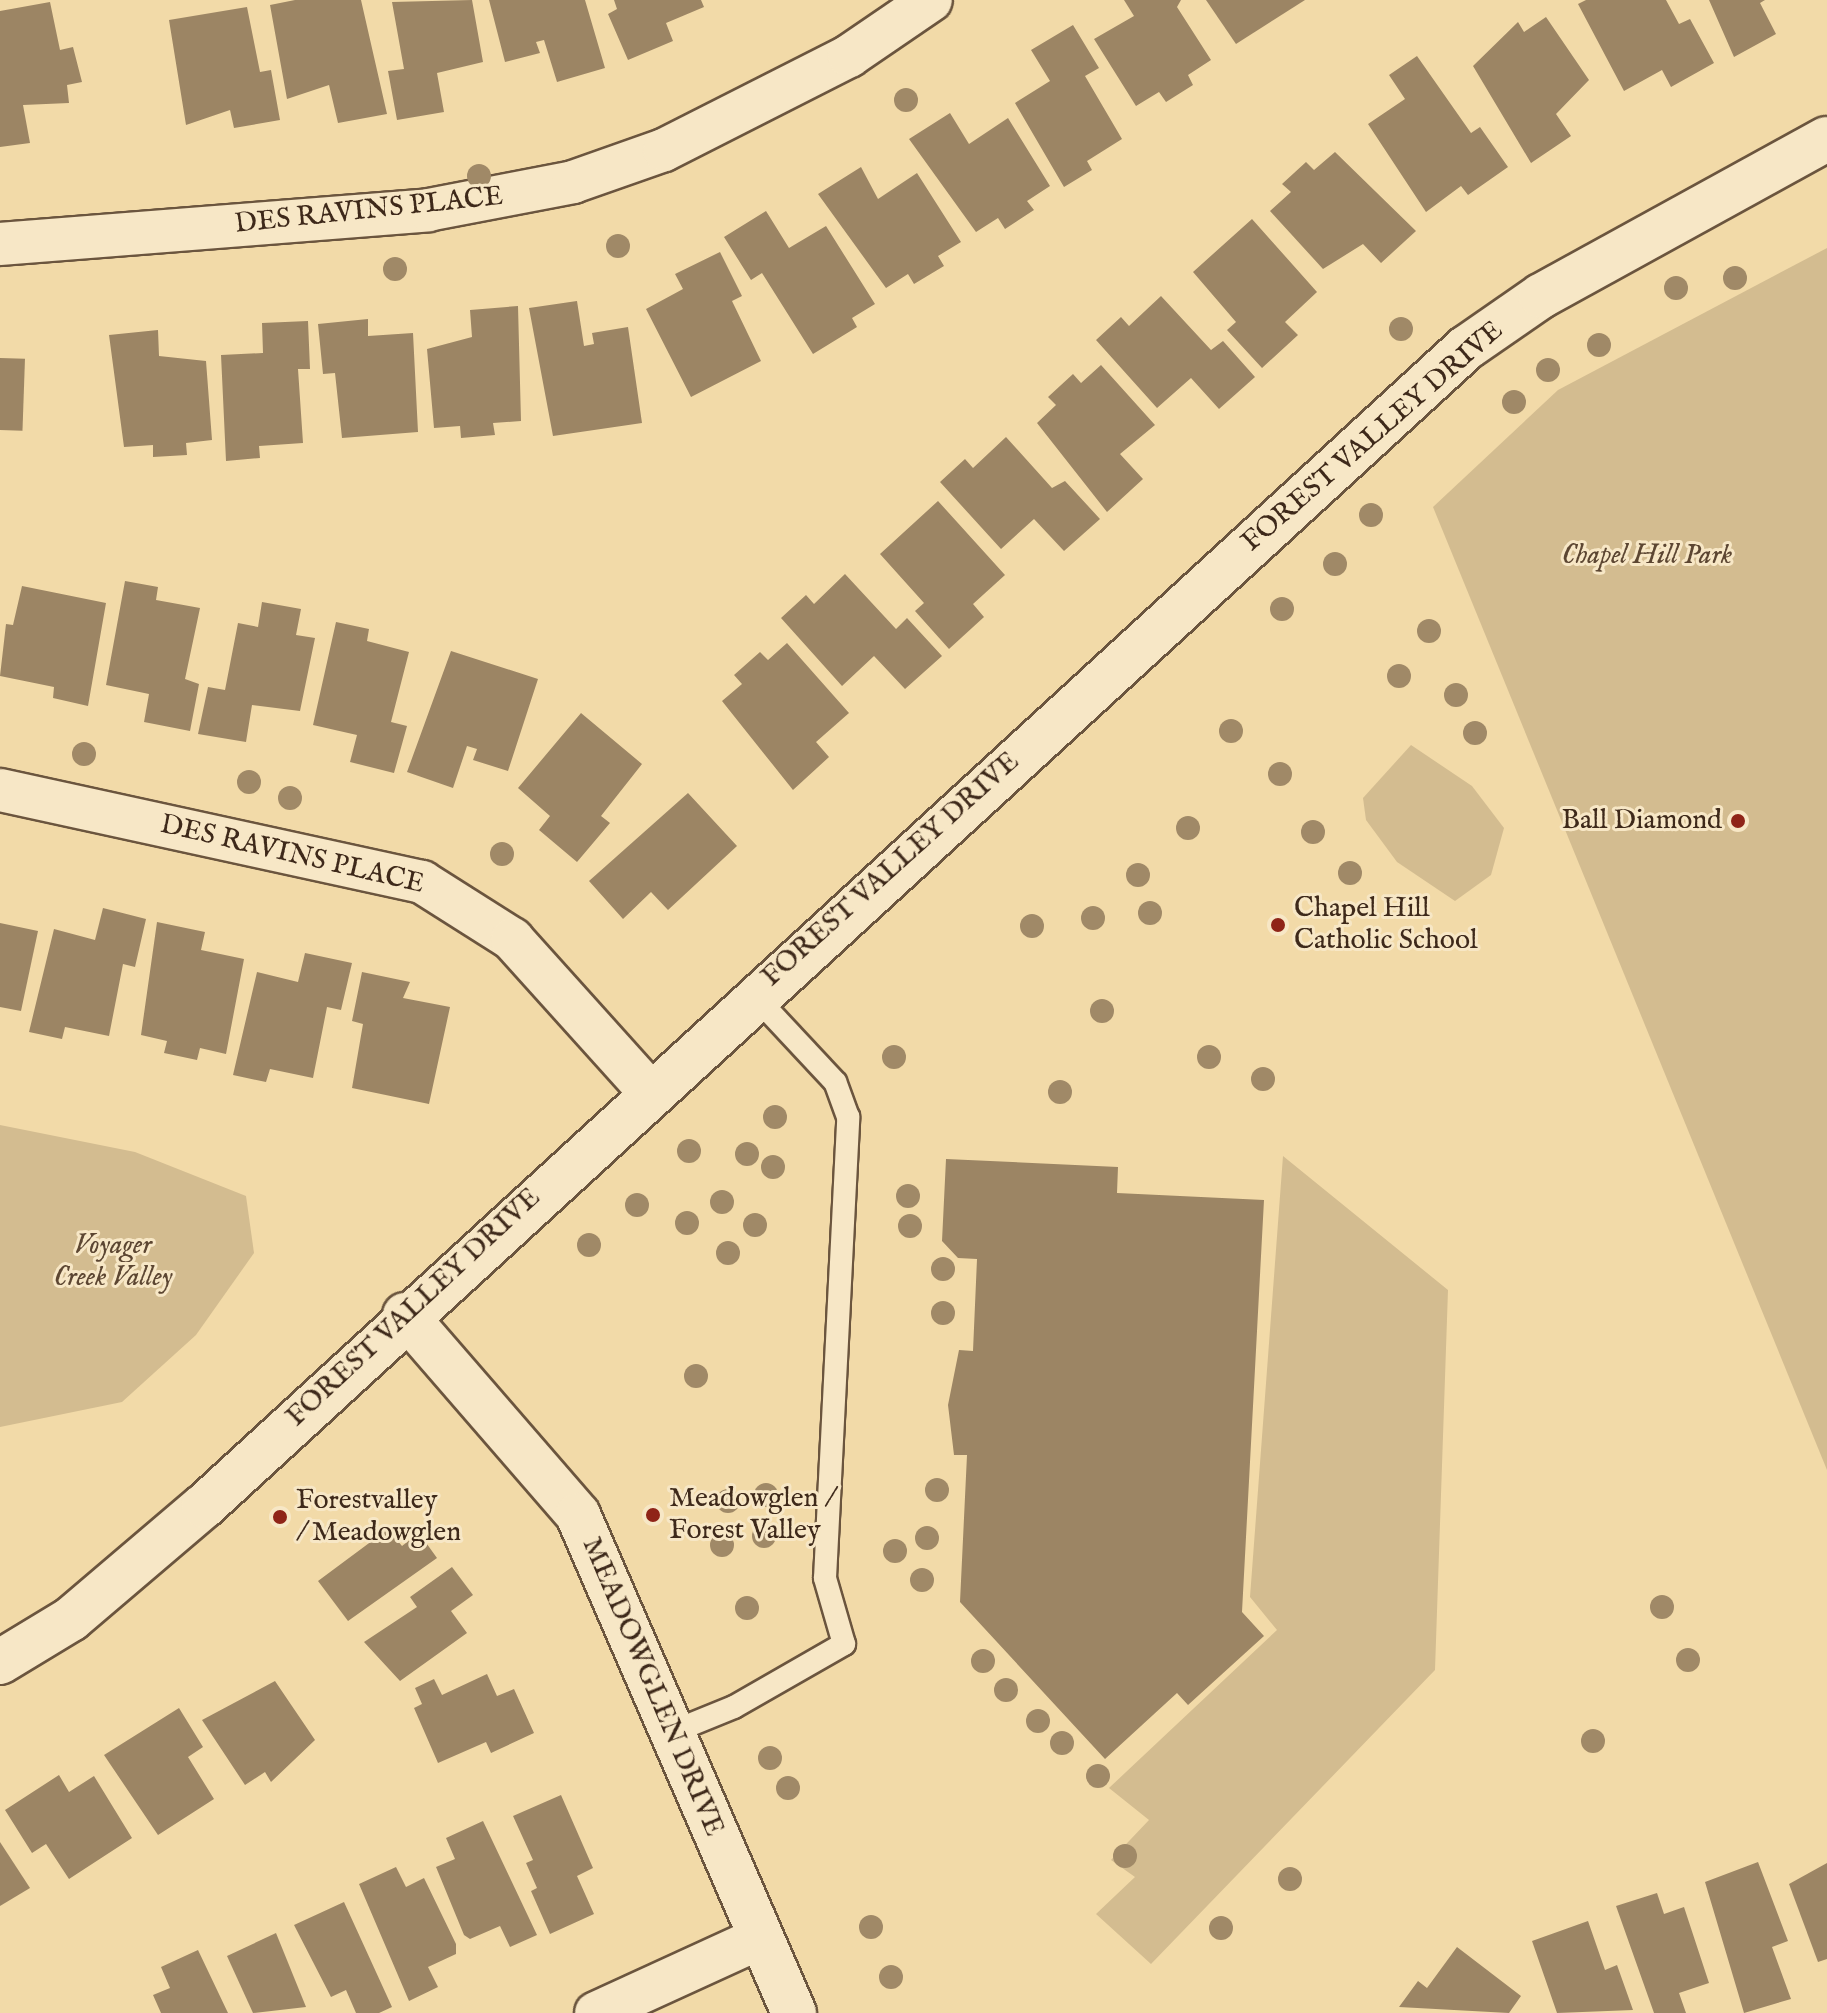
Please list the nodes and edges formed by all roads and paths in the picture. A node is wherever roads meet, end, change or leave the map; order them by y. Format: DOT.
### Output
graph roads {
  1 [pos="931,0"];
  2 [pos="1827,139"];
  3 [pos="0,244"];
  4 [pos="0,790"];
  5 [pos="754,995"];
  6 [pos="649,1091"];
  7 [pos="405,1315"];
  8 [pos="0,1662"];
  9 [pos="670,1733"];
  10 [pos="760,1938"];
  11 [pos="596,2013"];
  12 [pos="794,2013"];
  1 -- 3 [label="street, DES RAVINS PLACE"];
  2 -- 5 [label="street, FOREST VALLEY DRIVE"];
  4 -- 6 [label="street, DES RAVINS PLACE"];
  5 -- 6 [label="street, FOREST VALLEY DRIVE"];
  5 -- 9 [label="lane"];
  6 -- 7 [label="street, FOREST VALLEY DRIVE"];
  7 -- 8 [label="street, FOREST VALLEY DRIVE"];
  7 -- 9 [label="street, MEADOWGLEN DRIVE"];
  9 -- 10 [label="street, MEADOWGLEN DRIVE"];
  10 -- 11 [label="street"];
  10 -- 12 [label="street, MEADOWGLEN DRIVE"];
}
